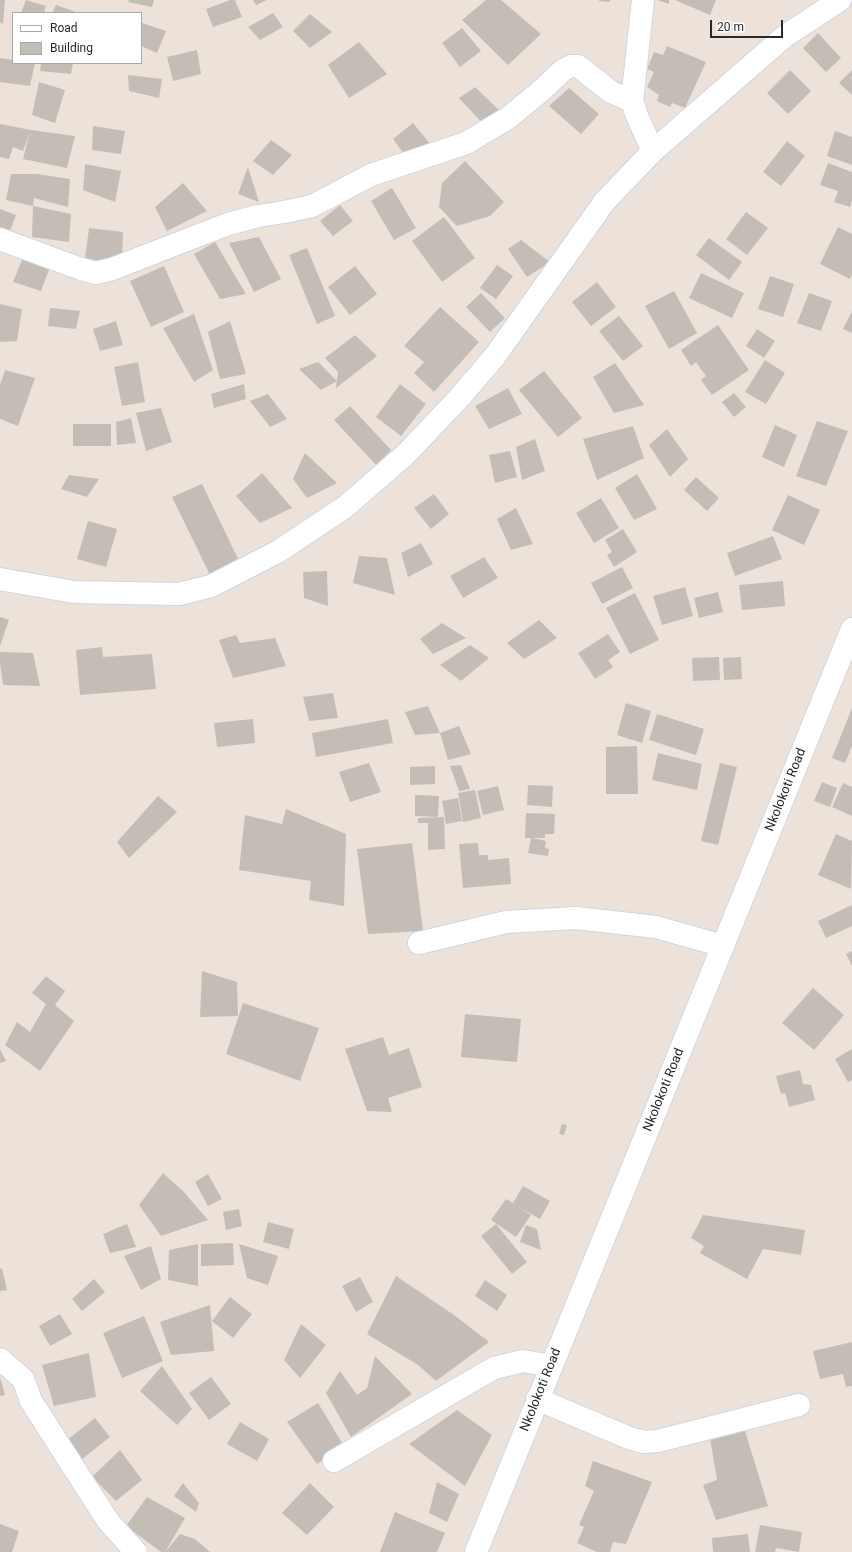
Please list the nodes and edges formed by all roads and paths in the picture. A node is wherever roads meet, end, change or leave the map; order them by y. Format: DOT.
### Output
graph roads {
  1 [pos="643,0"];
  2 [pos="840,0"];
  3 [pos="632,101"];
  4 [pos="653,151"];
  5 [pos="0,239"];
  6 [pos="0,579"];
  7 [pos="852,629"];
  8 [pos="419,943"];
  9 [pos="723,946"];
  10 [pos="0,1359"];
  11 [pos="550,1366"];
  12 [pos="537,1399"];
  13 [pos="799,1405"];
  14 [pos="334,1461"];
  15 [pos="136,1552"];
  16 [pos="476,1552"];
  1 -- 3 [label="street"];
  2 -- 4 [label="street"];
  3 -- 4 [label="street"];
  3 -- 5 [label="street"];
  4 -- 6 [label="street"];
  7 -- 9 [label="street, Nkolokoti Road"];
  8 -- 9 [label="street"];
  9 -- 11 [label="street, Nkolokoti Road"];
  10 -- 15 [label="street"];
  11 -- 12 [label="street, Nkolokoti Road"];
  11 -- 14 [label="street"];
  12 -- 13 [label="street"];
  12 -- 16 [label="street, Nkolokoti Road"];
}
